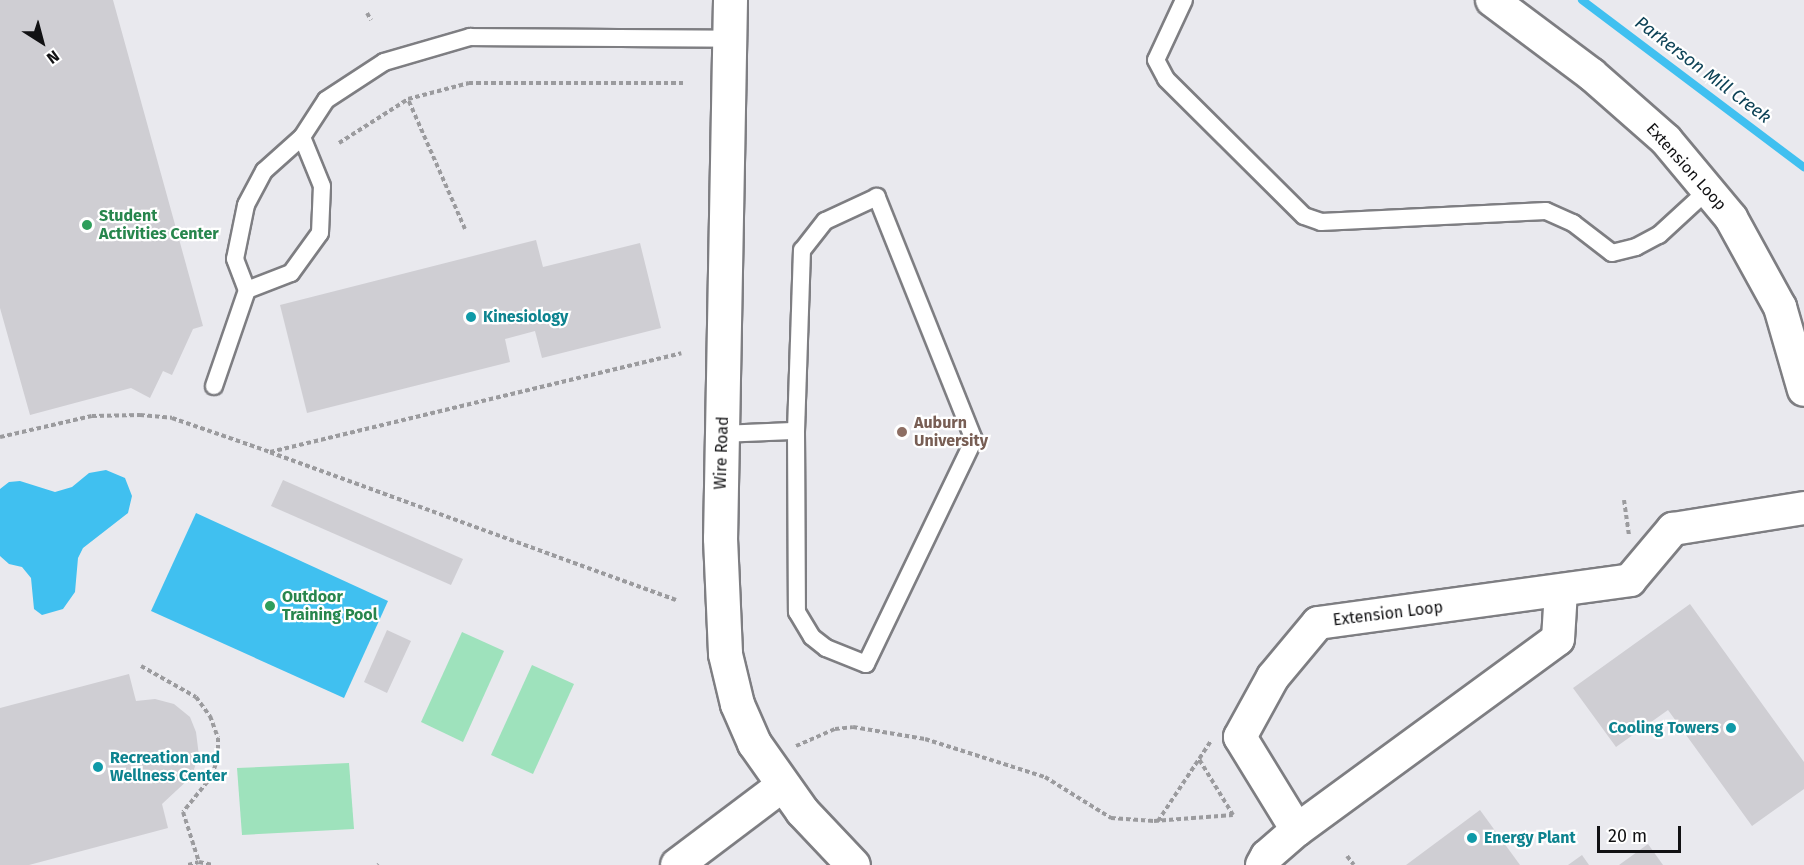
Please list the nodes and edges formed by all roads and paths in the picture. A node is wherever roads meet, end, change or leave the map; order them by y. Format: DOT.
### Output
graph roads {
  1 [pos="730,0"];
  2 [pos="1184,0"];
  3 [pos="1492,0"];
  4 [pos="367,13"];
  5 [pos="371,20"];
  6 [pos="729,39"];
  7 [pos="686,83"];
  8 [pos="408,99"];
  9 [pos="302,136"];
  10 [pos="339,142"];
  11 [pos="1708,190"];
  12 [pos="465,230"];
  13 [pos="247,290"];
  14 [pos="681,353"];
  15 [pos="214,386"];
  16 [pos="1804,390"];
  17 [pos="796,431"];
  18 [pos="723,434"];
  19 [pos="0,437"];
  20 [pos="270,452"];
  21 [pos="1804,508"];
  22 [pos="1561,591"];
  23 [pos="676,600"];
  24 [pos="141,666"];
  25 [pos="796,746"];
  26 [pos="1199,759"];
  27 [pos="782,786"];
  28 [pos="1297,830"];
  29 [pos="1347,856"];
  30 [pos="199,862"];
  31 [pos="188,865"];
  32 [pos="213,865"];
  33 [pos="676,865"];
  34 [pos="853,865"];
  35 [pos="1262,865"];
  36 [pos="1354,865"];
  1 -- 6 [label="street, Wire Road"];
  2 -- 11 [label="lane"];
  3 -- 11 [label="street, Extension Loop"];
  4 -- 5 [label="path"];
  6 -- 9 [label="lane"];
  6 -- 18 [label="street, Wire Road"];
  7 -- 8 [label="path"];
  8 -- 10 [label="path"];
  8 -- 12 [label="path"];
  9 -- 13 [label="lane"];
  9 -- 13 [label="lane"];
  11 -- 16 [label="street, Extension Loop"];
  13 -- 15 [label="lane"];
  14 -- 20 [label="path"];
  17 -- 17 [label="lane"];
  17 -- 18 [label="lane"];
  18 -- 27 [label="street, Wire Road"];
  19 -- 20 [label="path"];
  20 -- 23 [label="path"];
  21 -- 22 [label="street, Extension Loop"];
  22 -- 28 [label="street"];
  22 -- 28 [label="street, Extension Loop"];
  24 -- 30 [label="path"];
  25 -- 26 [label="path"];
  27 -- 33 [label="street"];
  27 -- 34 [label="street, Wire Road"];
  28 -- 35 [label="street"];
  29 -- 36 [label="path"];
  30 -- 31 [label="path"];
  30 -- 32 [label="path"];
}
